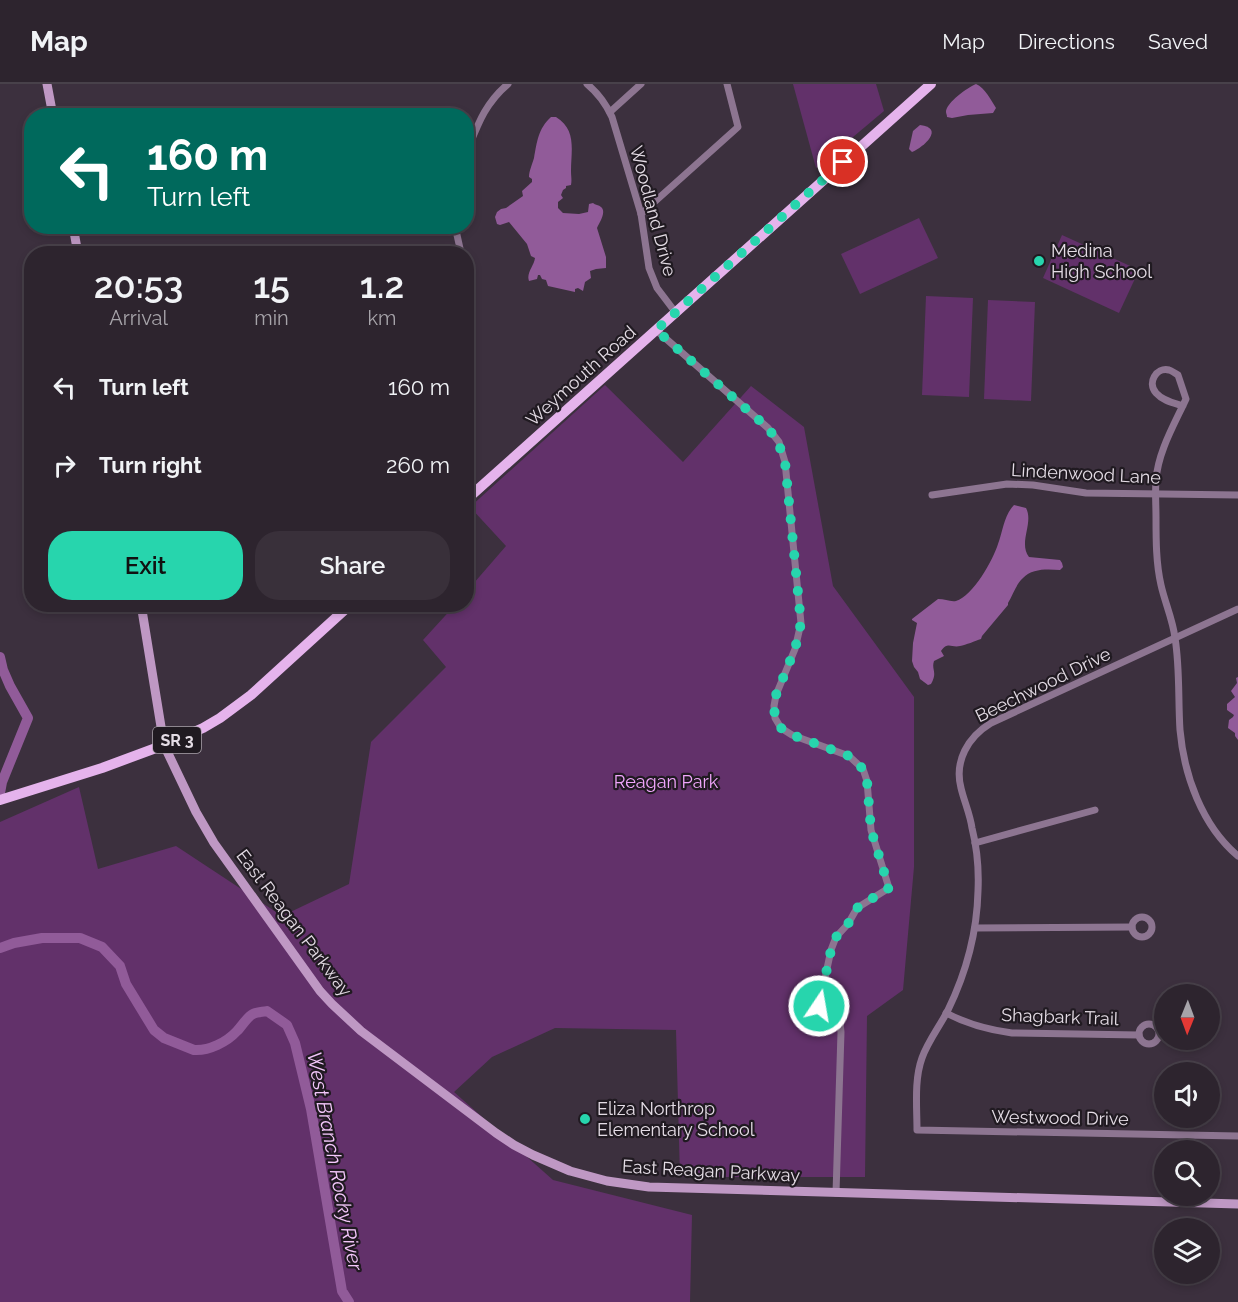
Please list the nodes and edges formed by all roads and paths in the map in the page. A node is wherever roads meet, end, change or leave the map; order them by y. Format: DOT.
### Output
graph roads {
  1 [pos="48,84"];
  2 [pos="508,84"];
  3 [pos="587,84"];
  4 [pos="641,84"];
  5 [pos="727,84"];
  6 [pos="931,84"];
  7 [pos="52,108"];
  8 [pos="610,112"];
  9 [pos="474,136"];
  10 [pos="640,214"];
  11 [pos="676,313"];
  12 [pos="656,330"];
  13 [pos="1183,406"];
  14 [pos="474,493"];
  15 [pos="1156,494"];
  16 [pos="932,495"];
  17 [pos="1238,495"];
  18 [pos="1238,609"];
  19 [pos="142,612"];
  20 [pos="342,612"];
  21 [pos="1175,638"];
  22 [pos="164,745"];
  23 [pos="0,800"];
  24 [pos="1095,810"];
  25 [pos="975,843"];
  26 [pos="1238,856"];
  27 [pos="1132,927"];
  28 [pos="975,928"];
  29 [pos="946,1013"];
  30 [pos="1139,1035"];
  31 [pos="917,1130"];
  32 [pos="1238,1136"];
  33 [pos="836,1193"];
  34 [pos="1238,1204"];
  1 -- 7 [label="street"];
  2 -- 9 [label="street"];
  3 -- 8 [label="street, Woodland Drive"];
  4 -- 8 [label="street"];
  5 -- 10 [label="street"];
  6 -- 11 [label="main road, Weymouth Road"];
  8 -- 10 [label="street, Woodland Drive"];
  10 -- 11 [label="street, Woodland Drive"];
  11 -- 12 [label="main road, Weymouth Road"];
  12 -- 14 [label="main road, Weymouth Road"];
  12 -- 33 [label="street"];
  13 -- 13 [label="street"];
  13 -- 15 [label="street"];
  15 -- 16 [label="street, Lindenwood Lane"];
  15 -- 17 [label="street, Lindenwood Lane"];
  15 -- 21 [label="street"];
  18 -- 21 [label="street, Beechwood Drive"];
  19 -- 22 [label="street, East Reagan Parkway"];
  20 -- 22 [label="main road, SR 3"];
  21 -- 25 [label="street, Beechwood Drive"];
  21 -- 26 [label="street"];
  22 -- 23 [label="main road, SR 3"];
  22 -- 33 [label="street, East Reagan Parkway"];
  24 -- 25 [label="street"];
  25 -- 28 [label="street, Beechwood Drive"];
  27 -- 28 [label="street"];
  28 -- 29 [label="street, Beechwood Drive"];
  29 -- 30 [label="street, Shagbark Trail"];
  29 -- 31 [label="street, Beechwood Drive"];
  31 -- 32 [label="street, Westwood Drive"];
  33 -- 34 [label="street, East Reagan Parkway"];
}
